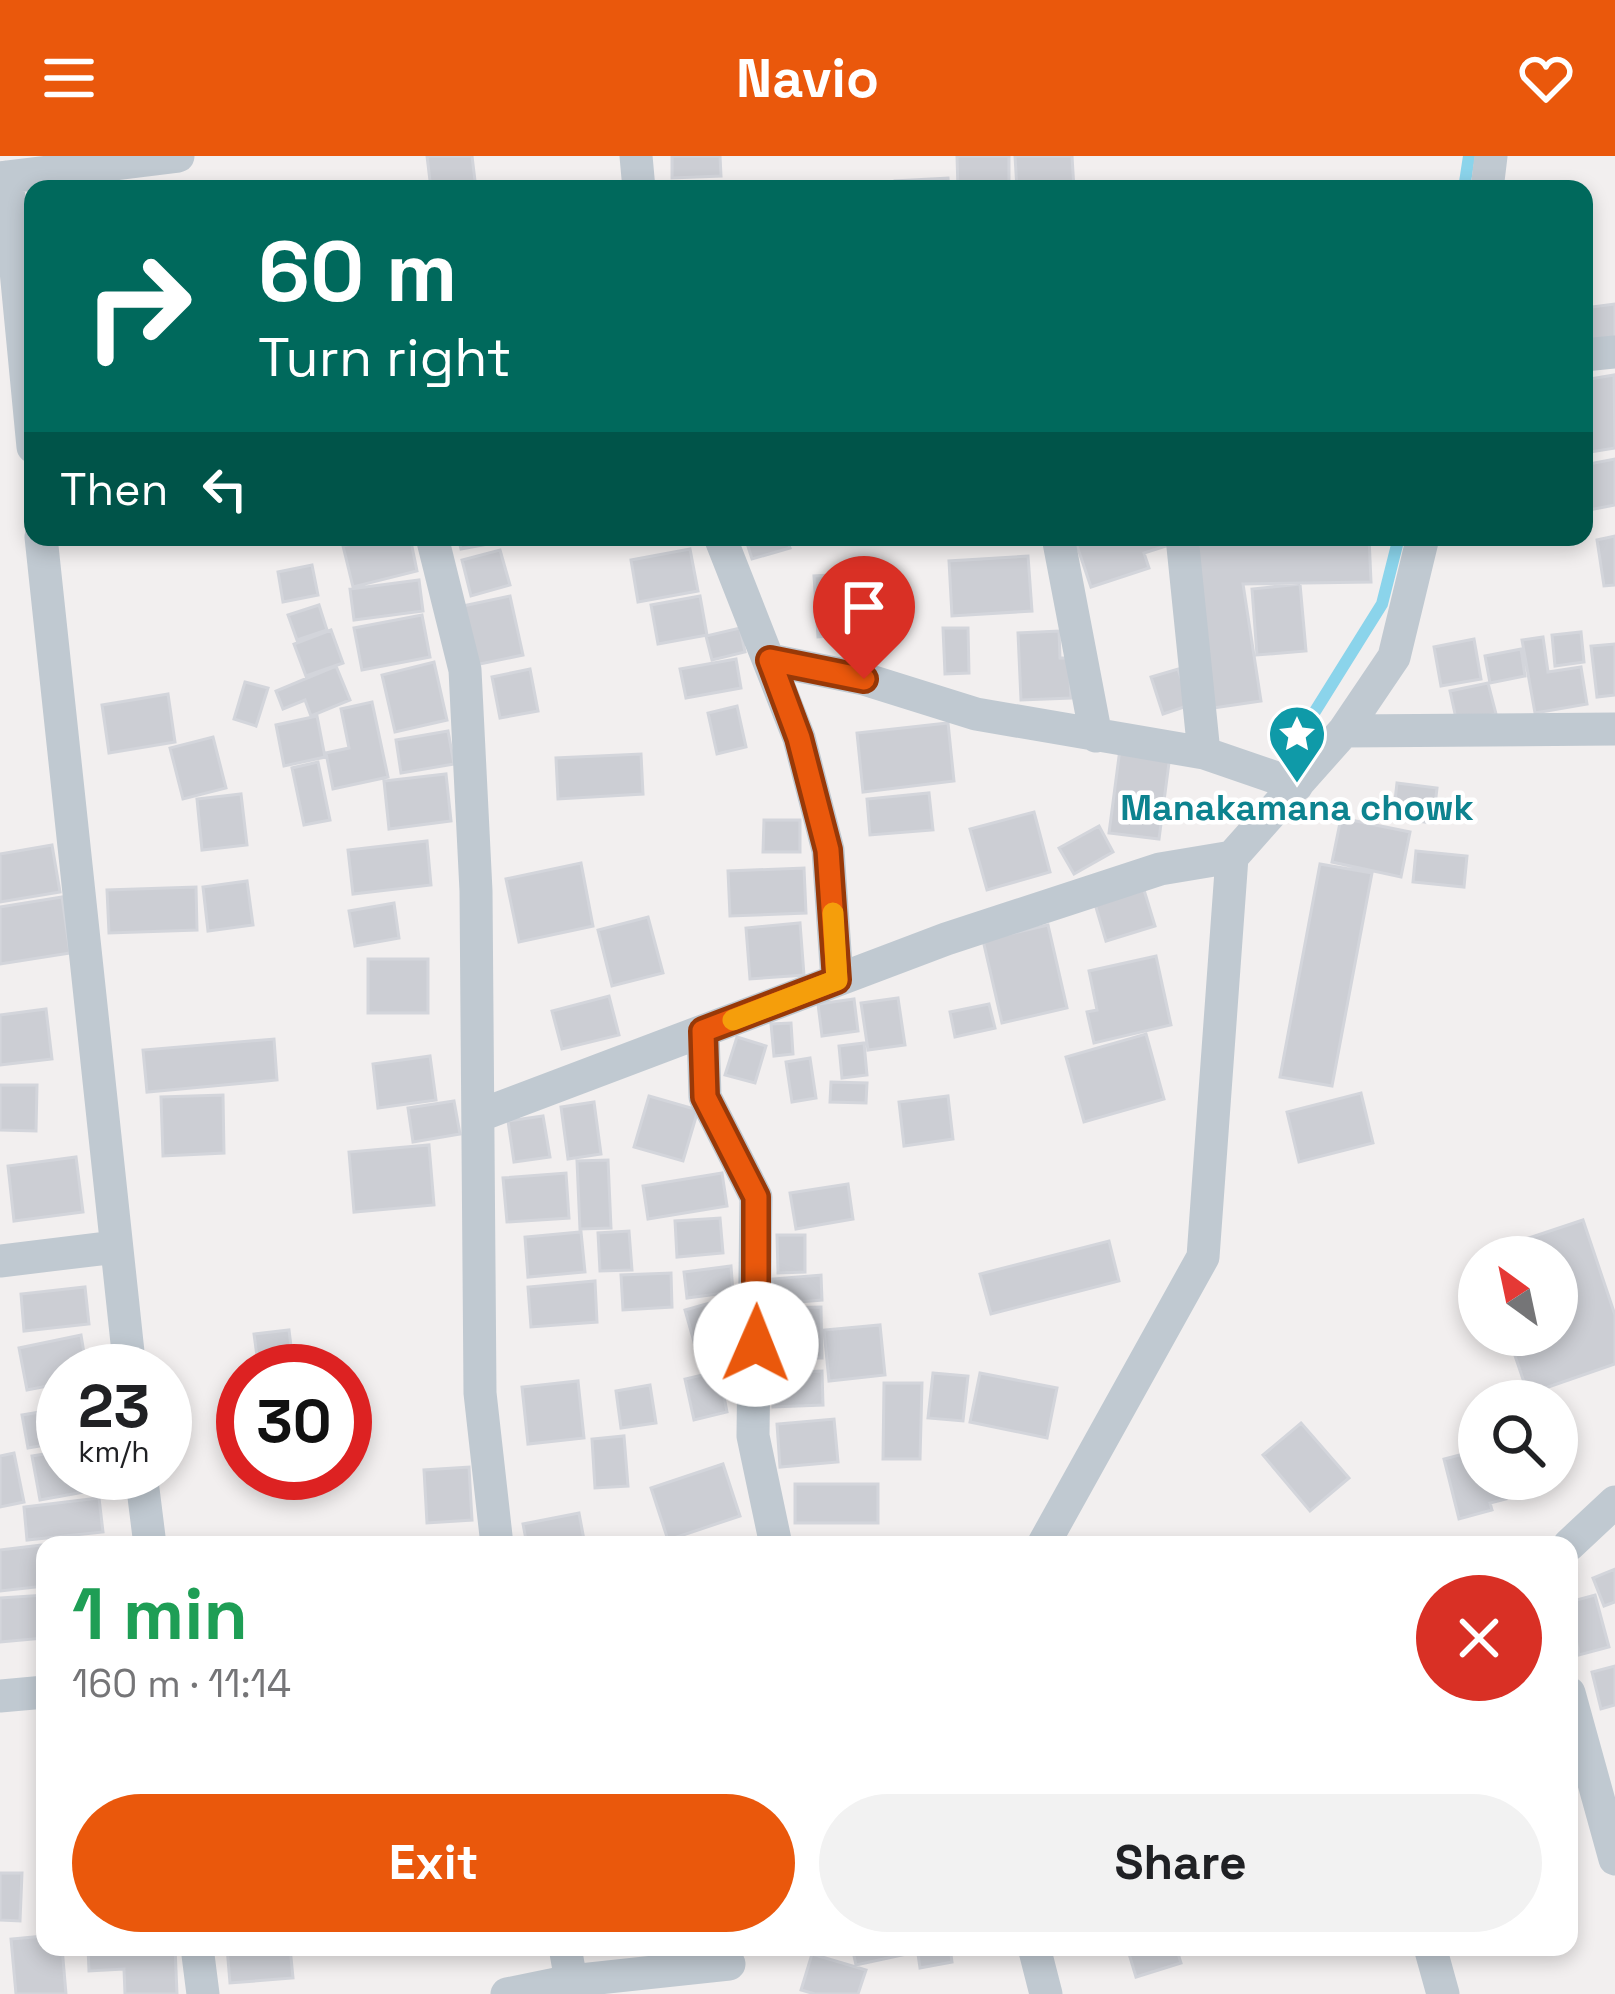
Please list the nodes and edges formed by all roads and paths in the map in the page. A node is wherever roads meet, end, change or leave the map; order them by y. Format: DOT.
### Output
graph roads {
  1 [pos="178,156"];
  2 [pos="4,178"];
  3 [pos="24,364"];
  4 [pos="42,546"];
  5 [pos="435,546"];
  6 [pos="724,546"];
  7 [pos="1060,546"];
  8 [pos="1183,546"];
  9 [pos="1422,546"];
  10 [pos="770,660"];
  11 [pos="1615,729"];
  12 [pos="1344,731"];
  13 [pos="1096,736"];
  14 [pos="1204,753"];
  15 [pos="1297,785"];
  16 [pos="1232,857"];
  17 [pos="837,980"];
  18 [pos="703,1031"];
  19 [pos="478,1116"];
  20 [pos="116,1247"];
  21 [pos="0,1261"];
  22 [pos="127,1344"];
  23 [pos="145,1500"];
  24 [pos="1615,1502"];
  25 [pos="148,1536"];
  26 [pos="496,1536"];
  27 [pos="774,1536"];
  28 [pos="1047,1536"];
  29 [pos="1578,1537"];
  30 [pos="36,1693"];
  31 [pos="0,1696"];
  32 [pos="1578,1725"];
  33 [pos="1615,1859"];
  34 [pos="198,1956"];
  35 [pos="567,1956"];
  36 [pos="1036,1956"];
  37 [pos="1432,1956"];
  38 [pos="729,1968"];
  39 [pos="572,1981"];
  40 [pos="203,1994"];
  41 [pos="507,1994"];
  42 [pos="1046,1994"];
  43 [pos="1443,1994"];
  1 -- 2 [label="street"];
  2 -- 3 [label="street"];
  4 -- 20 [label="street"];
  5 -- 19 [label="street"];
  6 -- 10 [label="street"];
  7 -- 13 [label="street"];
  8 -- 14 [label="street"];
  9 -- 12 [label="street"];
  10 -- 13 [label="street"];
  10 -- 17 [label="street"];
  11 -- 12 [label="street"];
  12 -- 15 [label="street"];
  13 -- 14 [label="street"];
  14 -- 15 [label="street"];
  15 -- 16 [label="street"];
  16 -- 17 [label="street"];
  16 -- 28 [label="street"];
  17 -- 18 [label="street"];
  18 -- 19 [label="street"];
  18 -- 27 [label="street"];
  19 -- 26 [label="street"];
  20 -- 21 [label="street"];
  20 -- 22 [label="street"];
  23 -- 25 [label="street"];
  24 -- 29 [label="street"];
  30 -- 31 [label="street"];
  32 -- 33 [label="street"];
  34 -- 40 [label="street"];
  35 -- 39 [label="street"];
  36 -- 42 [label="street"];
  37 -- 43 [label="street"];
  38 -- 39 [label="street"];
  39 -- 41 [label="street"];
}
